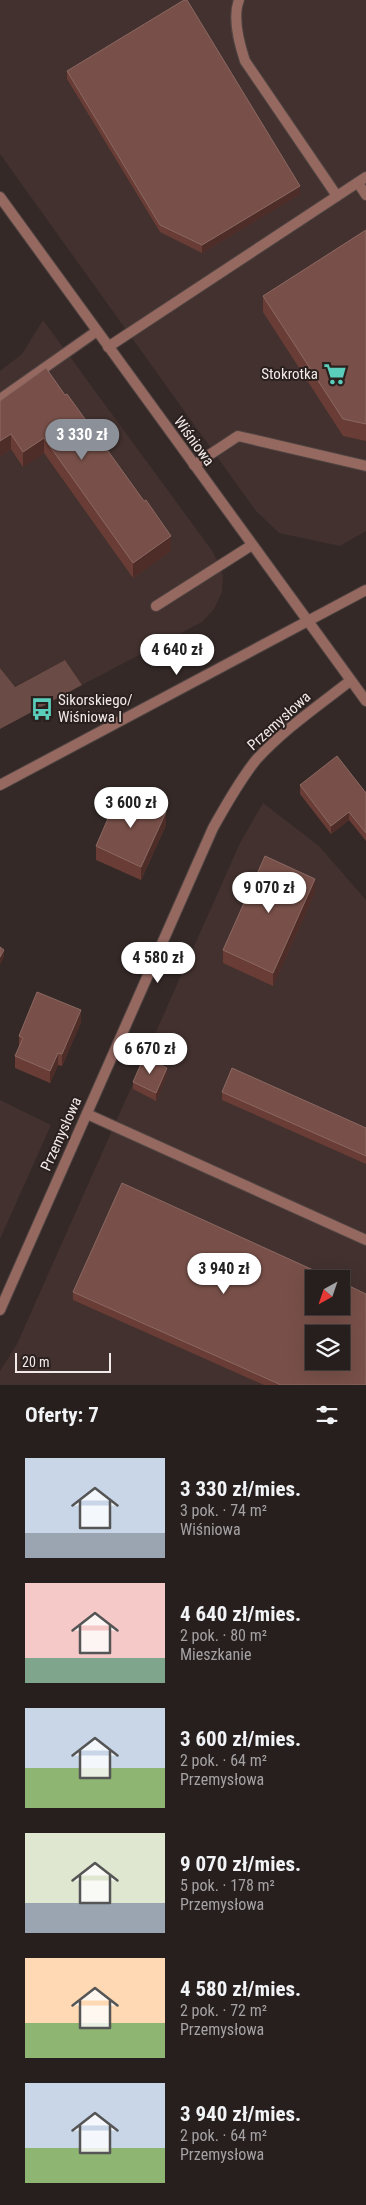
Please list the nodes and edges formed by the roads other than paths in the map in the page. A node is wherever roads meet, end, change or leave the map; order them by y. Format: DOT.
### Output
graph roads {
  1 [pos="239,0"];
  2 [pos="362,180"];
  3 [pos="366,195"];
  4 [pos="337,196"];
  5 [pos="0,197"];
  6 [pos="96,331"];
  7 [pos="108,347"];
  8 [pos="0,398"];
  9 [pos="194,466"];
  10 [pos="366,466"];
  11 [pos="252,545"];
  12 [pos="366,590"];
  13 [pos="156,606"];
  14 [pos="307,621"];
  15 [pos="350,681"];
  16 [pos="366,701"];
  17 [pos="0,785"];
  18 [pos="87,1114"];
  19 [pos="366,1240"];
  20 [pos="0,1310"];
  1 -- 4 [label="street"];
  2 -- 3 [label="street"];
  2 -- 4 [label="street"];
  4 -- 7 [label="street"];
  5 -- 6 [label="street, Wiśniowa"];
  6 -- 7 [label="street, Wiśniowa"];
  6 -- 8 [label="street"];
  7 -- 9 [label="street, Wiśniowa"];
  9 -- 10 [label="street"];
  9 -- 11 [label="street, Wiśniowa"];
  11 -- 13 [label="street"];
  11 -- 14 [label="street, Wiśniowa"];
  12 -- 14 [label="street"];
  14 -- 15 [label="street, Wiśniowa"];
  14 -- 17 [label="street"];
  15 -- 16 [label="street, Wiśniowa"];
  15 -- 18 [label="street, Przemysłowa"];
  18 -- 19 [label="street"];
  18 -- 20 [label="street, Przemysłowa"];
}
